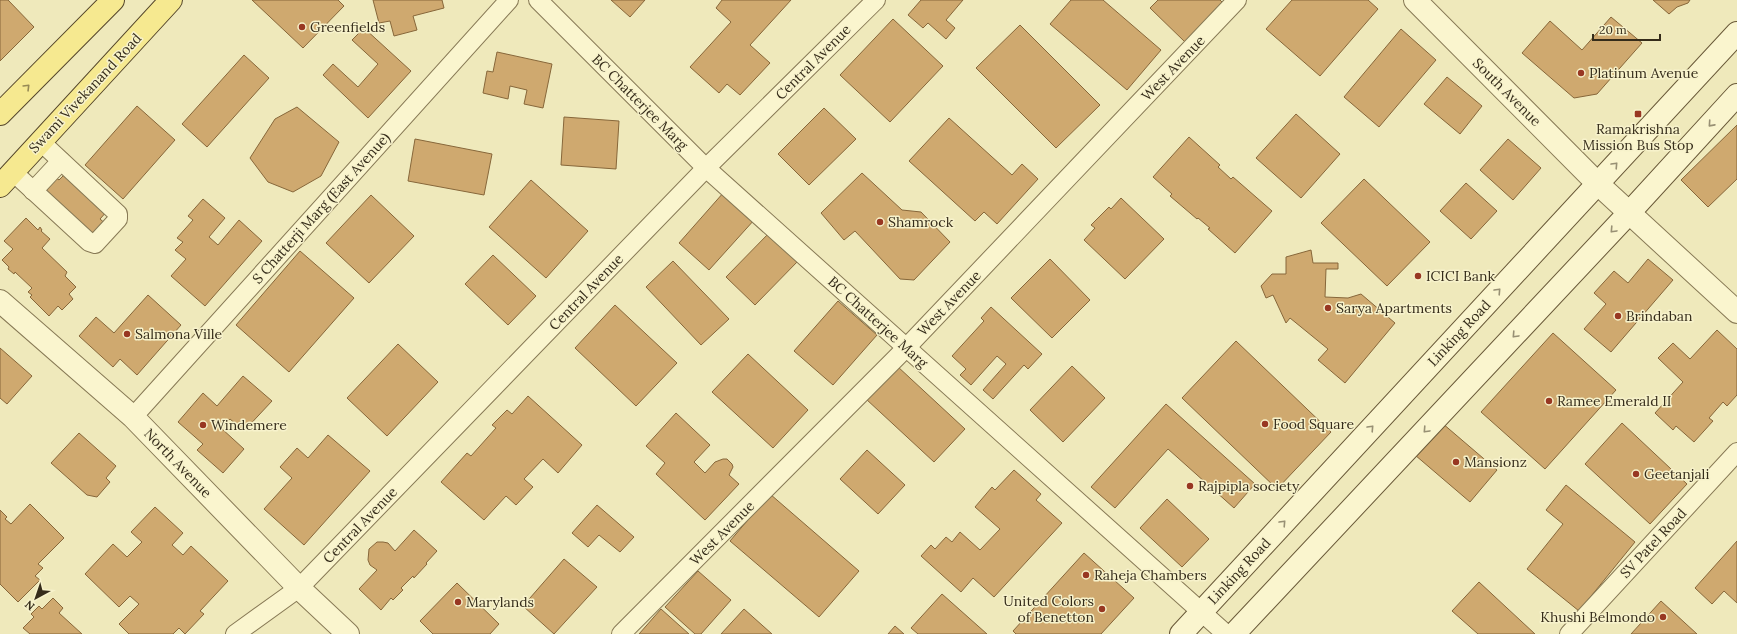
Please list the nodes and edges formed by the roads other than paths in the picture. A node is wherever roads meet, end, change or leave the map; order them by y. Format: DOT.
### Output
graph roads {
  1 [pos="113,0"];
  2 [pos="171,0"];
  3 [pos="509,0"];
  4 [pos="538,0"];
  5 [pos="876,0"];
  6 [pos="1237,0"];
  7 [pos="1415,0"];
  8 [pos="1737,33"];
  9 [pos="1737,95"];
  10 [pos="0,114"];
  11 [pos="41,142"];
  12 [pos="61,160"];
  13 [pos="706,168"];
  14 [pos="6,179"];
  15 [pos="1598,184"];
  16 [pos="33,191"];
  17 [pos="1629,213"];
  18 [pos="0,301"];
  19 [pos="1737,312"];
  20 [pos="906,348"];
  21 [pos="133,417"];
  22 [pos="1737,452"];
  23 [pos="299,588"];
  24 [pos="1201,612"];
  25 [pos="234,634"];
  26 [pos="348,634"];
  27 [pos="621,634"];
  28 [pos="1180,634"];
  29 [pos="1226,634"];
  30 [pos="1234,634"];
  31 [pos="1569,634"];
  10 -- 1 [label="main road, one-way"];
  2 -- 11 [label="main road, Swami Vivekanand Road"];
  3 -- 21 [label="street, S Chatterji Marg (East Avenue)"];
  4 -- 13 [label="street, BC Chatterjee Marg"];
  5 -- 13 [label="street, Central Avenue"];
  6 -- 20 [label="street, West Avenue"];
  7 -- 15 [label="main road, South Avenue"];
  15 -- 8 [label="main road, Linking Road, one-way"];
  9 -- 17 [label="main road, one-way"];
  11 -- 12 [label="street"];
  11 -- 14 [label="main road, Swami Vivekanand Road"];
  12 -- 16 [label="street"];
  12 -- 16 [label="street"];
  13 -- 20 [label="street, BC Chatterjee Marg"];
  13 -- 23 [label="street, Central Avenue"];
  14 -- 16 [label="street"];
  15 -- 17 [label="main road, South Avenue"];
  24 -- 15 [label="main road, Linking Road, one-way"];
  17 -- 19 [label="main road, South Avenue"];
  17 -- 30 [label="main road, one-way"];
  18 -- 21 [label="main road, North Avenue"];
  20 -- 24 [label="street, BC Chatterjee Marg"];
  20 -- 27 [label="street, West Avenue"];
  21 -- 23 [label="main road, North Avenue"];
  22 -- 31 [label="street, SV Patel Road"];
  23 -- 25 [label="street, Central Avenue"];
  23 -- 26 [label="main road, North Avenue"];
  24 -- 28 [label="main road, Linking Road"];
  24 -- 29 [label="street, BC Chatterjee Marg"];
}
